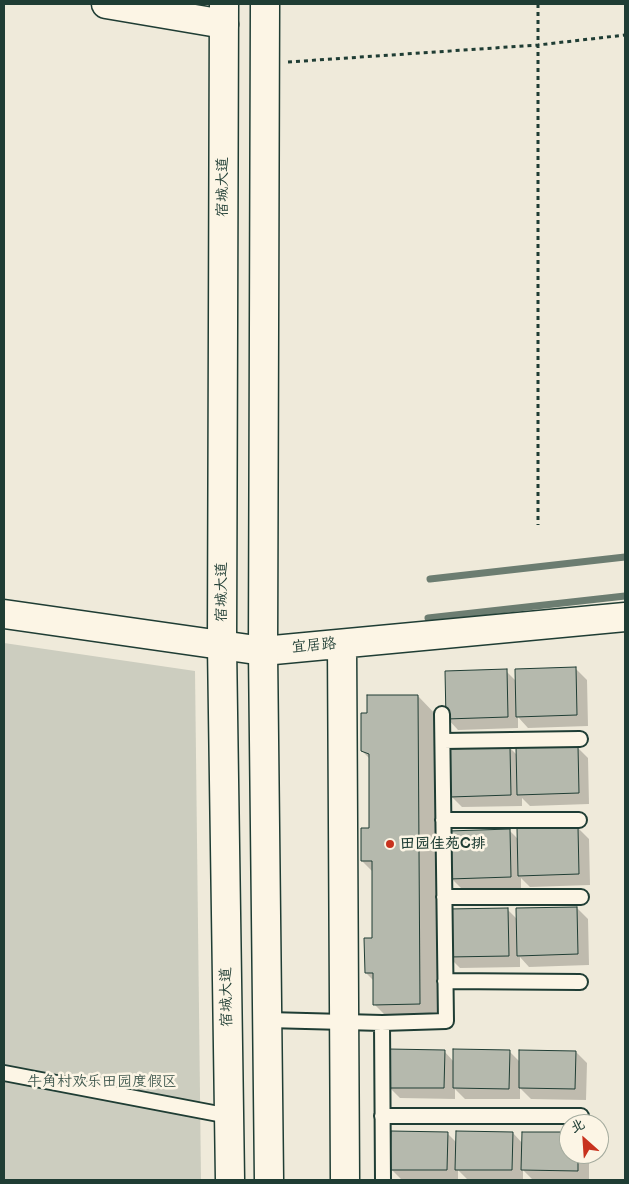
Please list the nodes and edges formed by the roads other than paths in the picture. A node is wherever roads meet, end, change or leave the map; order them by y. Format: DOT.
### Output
graph roads {
  1 [pos="106,4"];
  2 [pos="265,4"];
  3 [pos="224,14"];
  4 [pos="4,614"];
  5 [pos="625,617"];
  6 [pos="342,644"];
  7 [pos="222,646"];
  8 [pos="263,651"];
  9 [pos="442,714"];
  10 [pos="580,738"];
  11 [pos="443,741"];
  12 [pos="444,820"];
  13 [pos="579,820"];
  14 [pos="444,897"];
  15 [pos="581,897"];
  16 [pos="445,981"];
  17 [pos="580,982"];
  18 [pos="268,1020"];
  19 [pos="344,1023"];
  20 [pos="382,1023"];
  21 [pos="4,1073"];
  22 [pos="229,1116"];
  23 [pos="382,1116"];
  24 [pos="559,1116"];
  25 [pos="230,1180"];
  26 [pos="269,1180"];
  27 [pos="345,1180"];
  28 [pos="383,1180"];
  1 -- 3 [label="main road"];
  2 -- 8 [label="main road"];
  3 -- 7 [label="main road, 宿城大道"];
  4 -- 7 [label="main road, 宜居路"];
  5 -- 6 [label="main road, 宜居路"];
  6 -- 8 [label="main road, 宜居路"];
  6 -- 19 [label="main road"];
  7 -- 8 [label="main road, 宜居路"];
  7 -- 22 [label="main road, 宿城大道"];
  8 -- 18 [label="main road"];
  9 -- 11 [label="lane"];
  10 -- 11 [label="lane"];
  11 -- 12 [label="lane"];
  12 -- 13 [label="lane"];
  12 -- 14 [label="lane"];
  14 -- 15 [label="lane"];
  14 -- 16 [label="lane"];
  16 -- 17 [label="lane"];
  16 -- 20 [label="lane"];
  18 -- 19 [label="lane"];
  18 -- 26 [label="main road"];
  19 -- 20 [label="lane"];
  19 -- 27 [label="main road"];
  20 -- 23 [label="lane"];
  21 -- 22 [label="lane"];
  22 -- 25 [label="main road, 宿城大道"];
  23 -- 24 [label="lane"];
  23 -- 28 [label="lane"];
}
